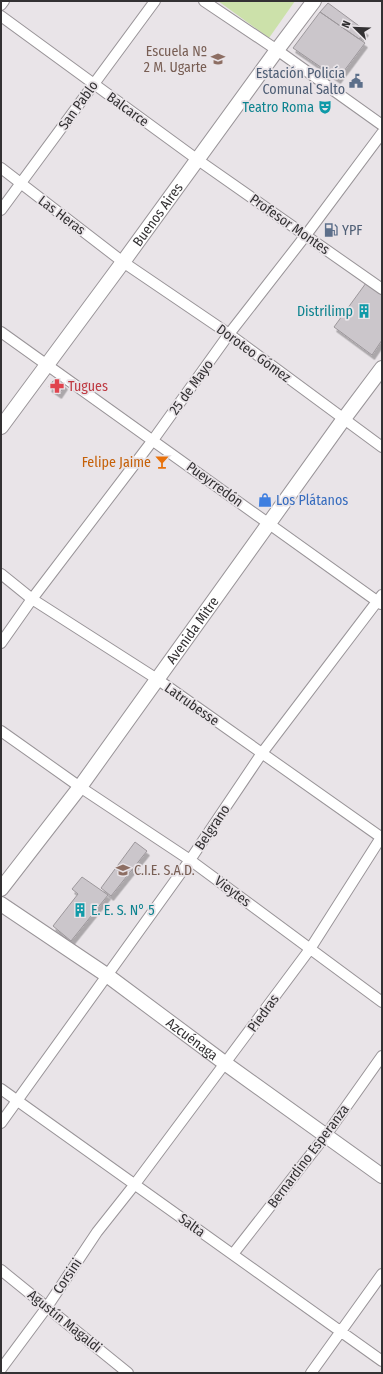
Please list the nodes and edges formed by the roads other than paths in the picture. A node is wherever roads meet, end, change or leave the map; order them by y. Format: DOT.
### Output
graph roads {
  1 [pos="4,1"];
  2 [pos="155,1"];
  3 [pos="204,1"];
  4 [pos="314,1"];
  5 [pos="1,5"];
  6 [pos="1,16"];
  7 [pos="277,50"];
  8 [pos="93,84"];
  9 [pos="382,125"];
  10 [pos="382,133"];
  11 [pos="198,160"];
  12 [pos="1,168"];
  13 [pos="21,183"];
  14 [pos="1,210"];
  15 [pos="306,235"];
  16 [pos="124,262"];
  17 [pos="382,289"];
  18 [pos="1,332"];
  19 [pos="229,334"];
  20 [pos="47,364"];
  21 [pos="382,368"];
  22 [pos="344,420"];
  23 [pos="1,427"];
  24 [pos="153,440"];
  25 [pos="382,447"];
  26 [pos="269,523"];
  27 [pos="1,574"];
  28 [pos="32,599"];
  29 [pos="380,600"];
  30 [pos="1,643"];
  31 [pos="157,679"];
  32 [pos="1,730"];
  33 [pos="262,753"];
  34 [pos="80,787"];
  35 [pos="382,837"];
  36 [pos="190,860"];
  37 [pos="1,889"];
  38 [pos="1,904"];
  39 [pos="310,949"];
  40 [pos="108,976"];
  41 [pos="382,1002"];
  42 [pos="382,1056"];
  43 [pos="226,1064"];
  44 [pos="1,1088"];
  45 [pos="17,1100"];
  46 [pos="1,1123"];
  47 [pos="326,1135"];
  48 [pos="382,1176"];
  49 [pos="135,1184"];
  50 [pos="233,1254"];
  51 [pos="1,1270"];
  52 [pos="382,1274"];
  53 [pos="47,1307"];
  54 [pos="340,1331"];
  55 [pos="382,1361"];
  56 [pos="1,1369"];
  57 [pos="128,1373"];
  58 [pos="311,1373"];
  1 -- 5 [label="street"];
  2 -- 8 [label="street, San Pablo"];
  3 -- 7 [label="street"];
  4 -- 7 [label="street, Buenos Aires"];
  6 -- 8 [label="street, Balcarce"];
  7 -- 9 [label="street"];
  7 -- 11 [label="street, Buenos Aires"];
  8 -- 11 [label="street, Balcarce"];
  8 -- 13 [label="street, San Pablo"];
  10 -- 15 [label="street, 25 de Mayo"];
  11 -- 15 [label="street, Profesor Montes"];
  11 -- 16 [label="street, Buenos Aires"];
  12 -- 13 [label="street, Las Heras"];
  13 -- 14 [label="street, San Pablo"];
  13 -- 16 [label="street, Las Heras"];
  15 -- 17 [label="street, Profesor Montes"];
  15 -- 19 [label="street, 25 de Mayo"];
  16 -- 19 [label="street, Doroteo Gómez"];
  16 -- 20 [label="street, Buenos Aires"];
  18 -- 20 [label="street, Pueyrredón"];
  19 -- 22 [label="street, Doroteo Gómez"];
  19 -- 24 [label="street, 25 de Mayo"];
  20 -- 23 [label="street, Buenos Aires"];
  20 -- 24 [label="street, Pueyrredón"];
  21 -- 22 [label="street, Avenida Mitre"];
  22 -- 25 [label="street, Doroteo Gómez"];
  22 -- 26 [label="street, Avenida Mitre"];
  24 -- 26 [label="street, Pueyrredón"];
  24 -- 28 [label="street, 25 de Mayo"];
  26 -- 29 [label="street, Pueyrredón"];
  26 -- 31 [label="street, Avenida Mitre"];
  27 -- 28 [label="street, Latrubesse"];
  28 -- 30 [label="street, 25 de Mayo"];
  28 -- 31 [label="street, Latrubesse"];
  29 -- 33 [label="street, Belgrano"];
  31 -- 33 [label="street, Latrubesse"];
  31 -- 34 [label="street, Avenida Mitre"];
  32 -- 34 [label="street, Vieytes"];
  33 -- 35 [label="street, Latrubesse"];
  33 -- 36 [label="street, Belgrano"];
  34 -- 36 [label="street, Vieytes"];
  34 -- 37 [label="street, Avenida Mitre"];
  35 -- 39 [label="street, Piedras"];
  36 -- 39 [label="street, Vieytes"];
  36 -- 40 [label="street, Belgrano"];
  38 -- 40 [label="street, Azcuénaga"];
  39 -- 41 [label="street, Vieytes"];
  39 -- 43 [label="street, Piedras"];
  40 -- 43 [label="street, Azcuénaga"];
  40 -- 45 [label="street, Belgrano"];
  42 -- 47 [label="street, Bernardino Esperanza"];
  43 -- 47 [label="street, Azcuénaga"];
  43 -- 49 [label="street, Piedras"];
  44 -- 45 [label="street, Salta"];
  45 -- 46 [label="street, Belgrano"];
  45 -- 49 [label="street, Salta"];
  47 -- 48 [label="street, Azcuénaga"];
  47 -- 50 [label="street, Bernardino Esperanza"];
  49 -- 50 [label="street, Salta"];
  49 -- 53 [label="street, Corsini"];
  50 -- 54 [label="street, Salta"];
  51 -- 53 [label="street, Agustín Magaldi"];
  52 -- 54 [label="street"];
  53 -- 56 [label="street, Corsini"];
  53 -- 57 [label="street, Agustín Magaldi"];
  54 -- 55 [label="street, Salta"];
  54 -- 58 [label="street"];
}
